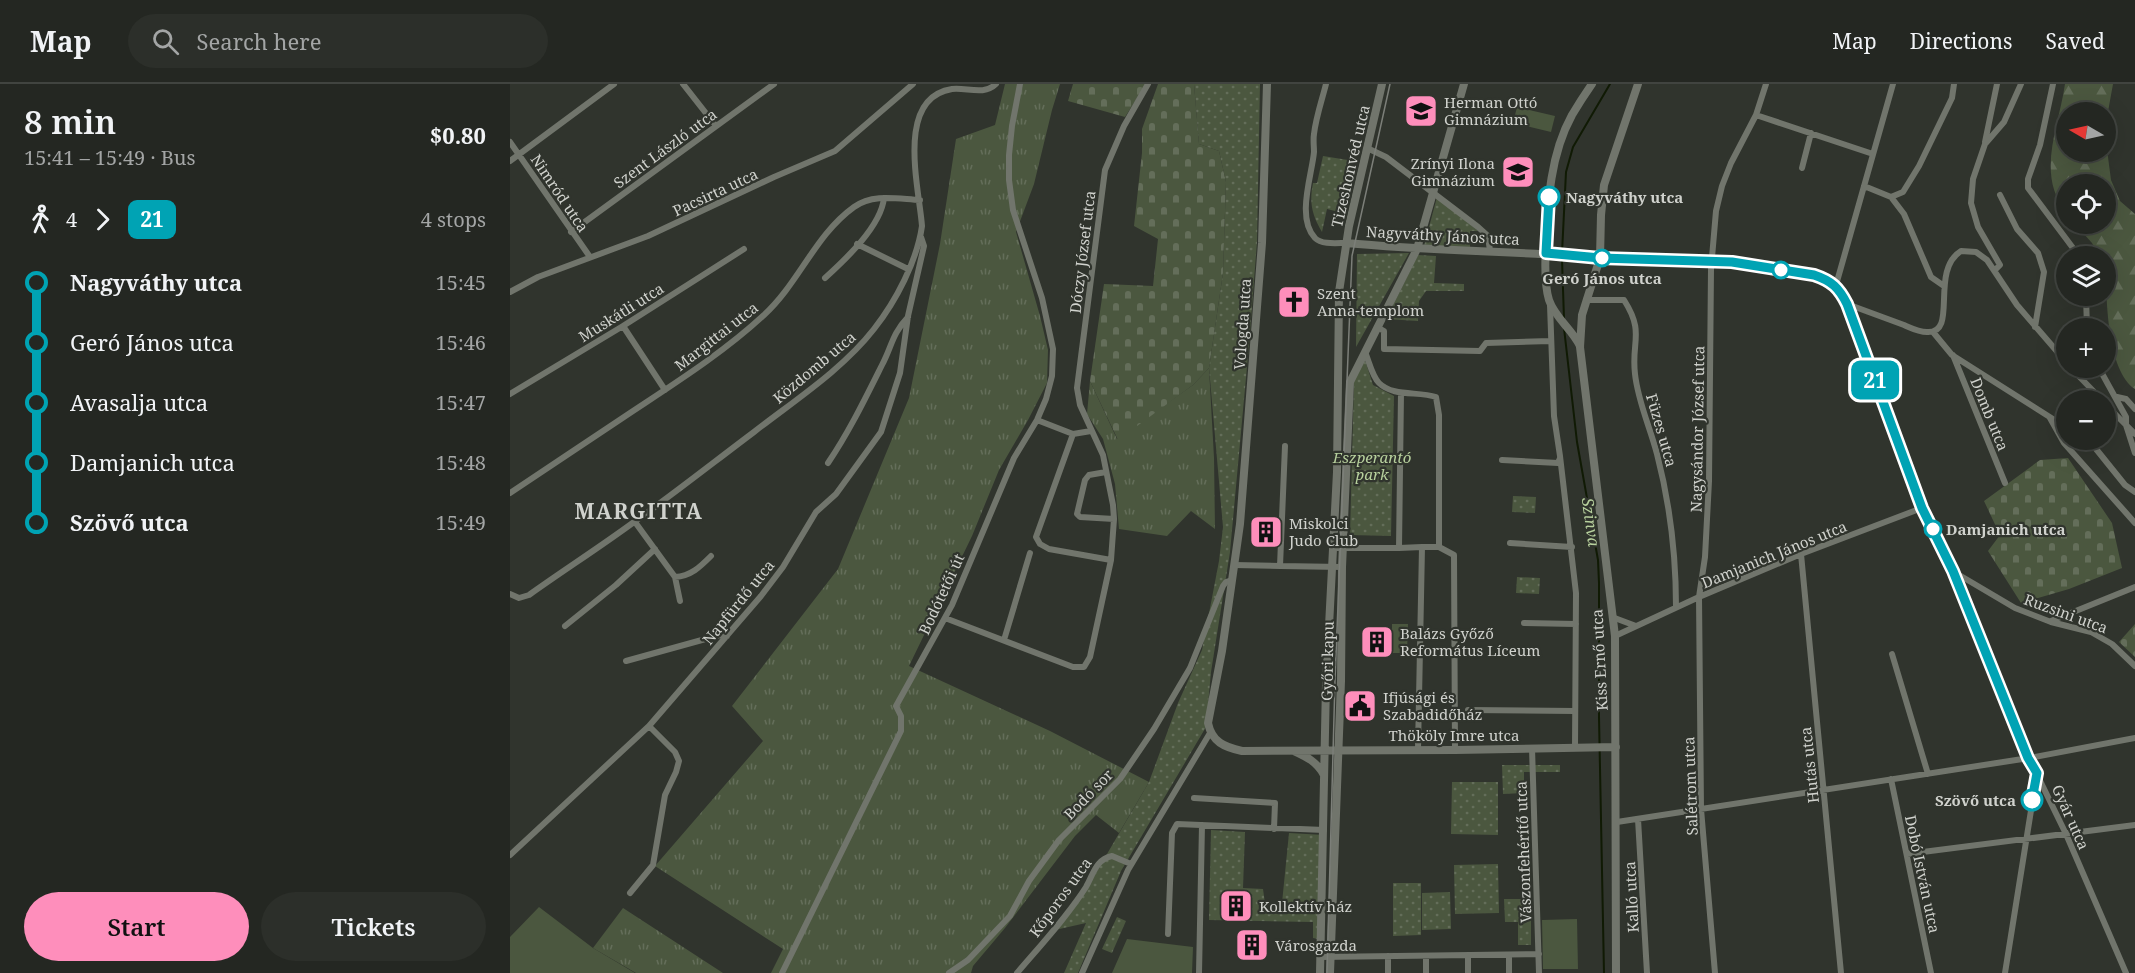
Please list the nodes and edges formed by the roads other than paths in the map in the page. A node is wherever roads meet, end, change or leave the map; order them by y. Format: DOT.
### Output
graph roads {
  1 [pos="614,84"];
  2 [pos="683,84"];
  3 [pos="774,84"];
  4 [pos="913,84"];
  5 [pos="996,84"];
  6 [pos="1020,84"];
  7 [pos="1148,84"];
  8 [pos="1267,84"];
  9 [pos="1326,84"];
  10 [pos="1382,84"];
  11 [pos="1464,84"];
  12 [pos="1592,84"];
  13 [pos="1638,84"];
  14 [pos="1766,84"];
  15 [pos="1893,84"];
  16 [pos="1954,84"];
  17 [pos="1997,84"];
  18 [pos="2021,84"];
  19 [pos="2053,84"];
  20 [pos="1756,115"];
  21 [pos="716,126"];
  22 [pos="1811,134"];
  23 [pos="510,142"];
  24 [pos="1985,144"];
  25 [pos="1367,148"];
  26 [pos="1873,154"];
  27 [pos="519,155"];
  28 [pos="510,161"];
  29 [pos="1802,168"];
  30 [pos="1864,186"];
  31 [pos="1433,192"];
  32 [pos="2000,195"];
  33 [pos="1891,197"];
  34 [pos="884,198"];
  35 [pos="920,200"];
  36 [pos="571,231"];
  37 [pos="921,236"];
  38 [pos="1346,243"];
  39 [pos="857,244"];
  40 [pos="2072,246"];
  41 [pos="744,249"];
  42 [pos="1417,249"];
  43 [pos="1490,251"];
  44 [pos="1550,254"];
  45 [pos="590,257"];
  46 [pos="1600,258"];
  47 [pos="1712,262"];
  48 [pos="908,269"];
  49 [pos="1995,270"];
  50 [pos="825,278"];
  51 [pos="1836,285"];
  52 [pos="1944,286"];
  53 [pos="510,292"];
  54 [pos="1586,300"];
  55 [pos="1550,301"];
  56 [pos="1847,304"];
  57 [pos="908,316"];
  58 [pos="623,326"];
  59 [pos="1377,327"];
  60 [pos="2035,327"];
  61 [pos="1933,332"];
  62 [pos="1550,340"];
  63 [pos="1580,348"];
  64 [pos="2056,351"];
  65 [pos="1365,352"];
  66 [pos="1952,355"];
  67 [pos="2081,378"];
  68 [pos="2105,378"];
  69 [pos="665,390"];
  70 [pos="2092,390"];
  71 [pos="1401,393"];
  72 [pos="510,394"];
  73 [pos="2117,397"];
  74 [pos="2135,409"];
  75 [pos="2116,415"];
  76 [pos="2050,417"];
  77 [pos="1037,420"];
  78 [pos="2056,421"];
  79 [pos="2126,425"];
  80 [pos="1090,431"];
  81 [pos="1073,434"];
  82 [pos="2135,434"];
  83 [pos="1285,446"];
  84 [pos="2097,450"];
  85 [pos="2135,453"];
  86 [pos="1560,456"];
  87 [pos="1502,460"];
  88 [pos="828,463"];
  89 [pos="1106,472"];
  90 [pos="2005,483"];
  91 [pos="2135,492"];
  92 [pos="510,493"];
  93 [pos="1922,508"];
  94 [pos="1114,519"];
  95 [pos="635,522"];
  96 [pos="2135,523"];
  97 [pos="1510,543"];
  98 [pos="1422,547"];
  99 [pos="1438,547"];
  100 [pos="1572,547"];
  101 [pos="1334,548"];
  102 [pos="1343,548"];
  103 [pos="1398,548"];
  104 [pos="655,549"];
  105 [pos="1030,553"];
  106 [pos="1801,554"];
  107 [pos="711,556"];
  108 [pos="1111,560"];
  109 [pos="1234,565"];
  110 [pos="1280,566"];
  111 [pos="1333,567"];
  112 [pos="1342,567"];
  113 [pos="1953,571"];
  114 [pos="675,577"];
  115 [pos="1966,579"];
  116 [pos="1232,580"];
  117 [pos="1959,586"];
  118 [pos="2135,587"];
  119 [pos="510,594"];
  120 [pos="1699,597"];
  121 [pos="680,601"];
  122 [pos="1676,607"];
  123 [pos="1612,617"];
  124 [pos="945,618"];
  125 [pos="2050,622"];
  126 [pos="1524,623"];
  127 [pos="1576,624"];
  128 [pos="565,626"];
  129 [pos="1636,627"];
  130 [pos="727,636"];
  131 [pos="1615,636"];
  132 [pos="1004,640"];
  133 [pos="1892,654"];
  134 [pos="626,662"];
  135 [pos="2135,666"];
  136 [pos="1468,710"];
  137 [pos="1575,711"];
  138 [pos="649,726"];
  139 [pos="1210,733"];
  140 [pos="2135,738"];
  141 [pos="1575,747"];
  142 [pos="1616,747"];
  143 [pos="1532,748"];
  144 [pos="1325,749"];
  145 [pos="1338,749"];
  146 [pos="1418,749"];
  147 [pos="1455,750"];
  148 [pos="1293,751"];
  149 [pos="2028,758"];
  150 [pos="2037,773"];
  151 [pos="1928,774"];
  152 [pos="1325,776"];
  153 [pos="1891,779"];
  154 [pos="1824,790"];
  155 [pos="1194,798"];
  156 [pos="1701,809"];
  157 [pos="1638,819"];
  158 [pos="1617,822"];
  159 [pos="1202,825"];
  160 [pos="2135,825"];
  161 [pos="1274,829"];
  162 [pos="1324,830"];
  163 [pos="2066,834"];
  164 [pos="2026,839"];
  165 [pos="1907,854"];
  166 [pos="510,855"];
  167 [pos="1131,864"];
  168 [pos="630,893"];
  169 [pos="1168,934"];
  170 [pos="1539,954"];
  171 [pos="1468,955"];
  172 [pos="1509,955"];
  173 [pos="1426,956"];
  174 [pos="1321,957"];
  175 [pos="1330,957"];
  176 [pos="1388,957"];
  177 [pos="1199,971"];
  178 [pos="782,973"];
  179 [pos="948,973"];
  180 [pos="1017,973"];
  181 [pos="1082,973"];
  182 [pos="1320,973"];
  183 [pos="1330,973"];
  184 [pos="1388,973"];
  185 [pos="1426,973"];
  186 [pos="1468,973"];
  187 [pos="1509,973"];
  188 [pos="1539,973"];
  189 [pos="1616,973"];
  190 [pos="1647,973"];
  191 [pos="1715,973"];
  192 [pos="1841,973"];
  193 [pos="1931,973"];
  194 [pos="2005,973"];
  195 [pos="2126,973"];
  1 -- 27 [label="street"];
  2 -- 21 [label="street"];
  3 -- 21 [label="street, Szent László utca"];
  4 -- 45 [label="street, Pacsirta utca"];
  5 -- 35 [label="street, Közdomb utca"];
  6 -- 77 [label="street, Bodótetői út"];
  7 -- 80 [label="street, Dóczy József utca"];
  8 -- 109 [label="street, Vologda utca"];
  9 -- 38 [label="street, Tizeshonvéd utca"];
  10 -- 25 [label="street, Tizeshonvéd utca"];
  11 -- 31 [label="street, Győri kapu"];
  12 -- 44 [label="street, Kiss Ernő utca"];
  13 -- 46 [label="street"];
  14 -- 20 [label="street, Nagysándor József utca"];
  15 -- 26 [label="street"];
  16 -- 33 [label="street"];
  17 -- 24 [label="street"];
  18 -- 24 [label="street"];
  19 -- 40 [label="street"];
  20 -- 22 [label="street"];
  20 -- 47 [label="street, Nagysándor József utca"];
  21 -- 36 [label="street, Szent László utca"];
  22 -- 26 [label="street"];
  22 -- 29 [label="street"];
  23 -- 27 [label="street, Nimród utca"];
  24 -- 49 [label="street"];
  25 -- 31 [label="street"];
  25 -- 38 [label="street, Tizeshonvéd utca"];
  26 -- 30 [label="street"];
  27 -- 28 [label="street"];
  27 -- 36 [label="street, Nimród utca"];
  30 -- 33 [label="street"];
  30 -- 51 [label="street"];
  31 -- 42 [label="street, Győri kapu"];
  31 -- 43 [label="street"];
  32 -- 60 [label="street"];
  33 -- 52 [label="street"];
  34 -- 35 [label="street, Margittai utca"];
  34 -- 39 [label="street"];
  34 -- 69 [label="street, Margittai utca"];
  35 -- 37 [label="street, Közdomb utca"];
  36 -- 45 [label="street, Nimród utca"];
  37 -- 48 [label="street, Közdomb utca"];
  37 -- 57 [label="street, Napfürdő utca"];
  38 -- 42 [label="street, Nagyváthy János utca"];
  38 -- 101 [label="street, Győri kapu"];
  39 -- 48 [label="street"];
  39 -- 50 [label="street"];
  41 -- 58 [label="street, Muskátli utca"];
  42 -- 43 [label="street, Nagyváthy János utca"];
  42 -- 59 [label="street, Győri kapu"];
  43 -- 44 [label="street, Nagyváthy János utca"];
  44 -- 46 [label="street, Nagyváthy János utca"];
  44 -- 55 [label="street, Kiss Ernő utca"];
  45 -- 53 [label="street, Pacsirta utca"];
  46 -- 47 [label="street, Nagyváthy János utca"];
  46 -- 54 [label="street, Kiss Ernő utca"];
  47 -- 51 [label="street, Nagyváthy János utca"];
  47 -- 120 [label="street, Nagysándor József utca"];
  48 -- 95 [label="street, Közdomb utca"];
  49 -- 52 [label="street"];
  49 -- 60 [label="street"];
  51 -- 56 [label="street"];
  52 -- 61 [label="street"];
  54 -- 63 [label="street, Kiss Ernő utca"];
  54 -- 122 [label="street, Füzes utca"];
  55 -- 62 [label="street"];
  55 -- 63 [label="street, Kiss Ernő utca"];
  56 -- 61 [label="street"];
  56 -- 93 [label="street, Gyár utca"];
  57 -- 88 [label="street, Napfürdő utca"];
  57 -- 130 [label="street, Napfürdő utca"];
  58 -- 69 [label="street"];
  58 -- 72 [label="street, Muskátli utca"];
  59 -- 62 [label="street"];
  59 -- 65 [label="street, Győri kapu"];
  60 -- 64 [label="street"];
  61 -- 66 [label="street, Domb utca"];
  62 -- 86 [label="street"];
  63 -- 123 [label="street, Kiss Ernő utca"];
  65 -- 71 [label="street"];
  65 -- 102 [label="street, Győri kapu"];
  66 -- 76 [label="street, Domb utca"];
  66 -- 90 [label="street, Domb utca"];
  67 -- 70 [label="street"];
  68 -- 73 [label="street"];
  69 -- 92 [label="street, Margittai utca"];
  71 -- 99 [label="street"];
  71 -- 103 [label="street"];
  73 -- 74 [label="street"];
  73 -- 79 [label="street"];
  75 -- 79 [label="street"];
  76 -- 78 [label="street, Domb utca"];
  76 -- 96 [label="street"];
  77 -- 81 [label="street"];
  77 -- 124 [label="street, Bodótetői út"];
  79 -- 82 [label="street"];
  79 -- 85 [label="street"];
  80 -- 81 [label="street"];
  80 -- 89 [label="street, Dóczy József utca"];
  81 -- 108 [label="street"];
  83 -- 110 [label="street"];
  84 -- 91 [label="street"];
  86 -- 87 [label="street"];
  86 -- 100 [label="street"];
  89 -- 94 [label="street, Dóczy József utca"];
  89 -- 94 [label="street"];
  93 -- 106 [label="street, Damjanich János utca"];
  93 -- 113 [label="street, Gyár utca"];
  94 -- 108 [label="street, Dóczy József utca"];
  95 -- 104 [label="street"];
  95 -- 119 [label="street, Közdomb utca"];
  97 -- 100 [label="street"];
  98 -- 99 [label="street"];
  98 -- 103 [label="street"];
  98 -- 146 [label="street"];
  99 -- 147 [label="street"];
  100 -- 127 [label="street"];
  101 -- 102 [label="street"];
  101 -- 111 [label="street, Győri kapu"];
  102 -- 103 [label="street"];
  102 -- 112 [label="street, Győri kapu"];
  104 -- 114 [label="street"];
  104 -- 128 [label="street"];
  105 -- 132 [label="street"];
  106 -- 120 [label="street, Damjanich János utca"];
  106 -- 154 [label="street, Hutás utca"];
  107 -- 114 [label="street"];
  108 -- 132 [label="street, Dóczy József utca"];
  109 -- 110 [label="street"];
  109 -- 116 [label="street, Vologda utca"];
  110 -- 111 [label="street"];
  111 -- 112 [label="street"];
  111 -- 144 [label="street, Győri kapu"];
  112 -- 145 [label="street, Győri kapu"];
  113 -- 115 [label="street, Ruzsini utca"];
  113 -- 117 [label="street, Gyár utca"];
  114 -- 121 [label="street"];
  115 -- 117 [label="street"];
  115 -- 125 [label="street, Ruzsini utca"];
  116 -- 139 [label="street, Vologda utca"];
  116 -- 179 [label="street, Bodó sor"];
  117 -- 149 [label="street, Gyár utca"];
  118 -- 125 [label="street"];
  120 -- 122 [label="street, Damjanich János utca"];
  120 -- 156 [label="street, Salétrom utca"];
  122 -- 129 [label="street, Damjanich János utca"];
  123 -- 129 [label="street"];
  123 -- 131 [label="street, Kiss Ernő utca"];
  124 -- 132 [label="street, Dóczy József utca"];
  124 -- 178 [label="street, Bodótetői út"];
  125 -- 135 [label="street, Ruzsini utca"];
  126 -- 127 [label="street"];
  127 -- 137 [label="street"];
  129 -- 131 [label="street, Damjanich János utca"];
  130 -- 134 [label="street"];
  130 -- 138 [label="street, Napfürdő utca"];
  131 -- 142 [label="street, Kiss Ernő utca"];
  133 -- 151 [label="street"];
  136 -- 137 [label="street"];
  137 -- 141 [label="street"];
  138 -- 166 [label="street, Napfürdő utca"];
  138 -- 168 [label="street"];
  139 -- 148 [label="street, Thököly Imre utca"];
  139 -- 167 [label="street"];
  140 -- 149 [label="street"];
  141 -- 142 [label="street, Thököly Imre utca"];
  141 -- 143 [label="street, Thököly Imre utca"];
  142 -- 158 [label="street, Kiss Ernő utca"];
  143 -- 147 [label="street, Thököly Imre utca"];
  143 -- 170 [label="street, Vászonfehérítő utca"];
  144 -- 145 [label="street, Thököly Imre utca"];
  144 -- 148 [label="street, Thököly Imre utca"];
  144 -- 152 [label="street, Győri kapu"];
  145 -- 146 [label="street, Thököly Imre utca"];
  145 -- 175 [label="street, Győri kapu"];
  146 -- 147 [label="street, Thököly Imre utca"];
  148 -- 152 [label="street"];
  149 -- 150 [label="street, Gyár utca"];
  149 -- 151 [label="street"];
  150 -- 163 [label="street, Gyár utca"];
  150 -- 164 [label="street"];
  151 -- 153 [label="street"];
  152 -- 162 [label="street, Győri kapu"];
  153 -- 154 [label="street"];
  153 -- 165 [label="street, Dobó István utca"];
  154 -- 156 [label="street"];
  154 -- 192 [label="street, Hutás utca"];
  155 -- 161 [label="street"];
  156 -- 157 [label="street"];
  156 -- 191 [label="street, Salétrom utca"];
  157 -- 158 [label="street"];
  157 -- 190 [label="street, Kalló utca"];
  158 -- 189 [label="street, Kiss Ernő utca"];
  159 -- 161 [label="street"];
  159 -- 169 [label="street"];
  159 -- 177 [label="street"];
  160 -- 163 [label="street"];
  161 -- 162 [label="street"];
  162 -- 174 [label="street, Győri kapu"];
  163 -- 164 [label="street"];
  163 -- 195 [label="street, Gyár utca"];
  164 -- 165 [label="street"];
  164 -- 194 [label="street"];
  165 -- 193 [label="street, Dobó István utca"];
  167 -- 180 [label="street, Kőporos utca"];
  167 -- 181 [label="street"];
  170 -- 172 [label="street"];
  170 -- 188 [label="street, Vászonfehérítő utca"];
  171 -- 172 [label="street"];
  171 -- 173 [label="street"];
  171 -- 186 [label="street"];
  172 -- 187 [label="street"];
  173 -- 176 [label="street"];
  173 -- 185 [label="street"];
  174 -- 175 [label="street"];
  174 -- 182 [label="street, Győri kapu"];
  175 -- 176 [label="street"];
  175 -- 183 [label="street, Győri kapu"];
  176 -- 184 [label="street"];
}
